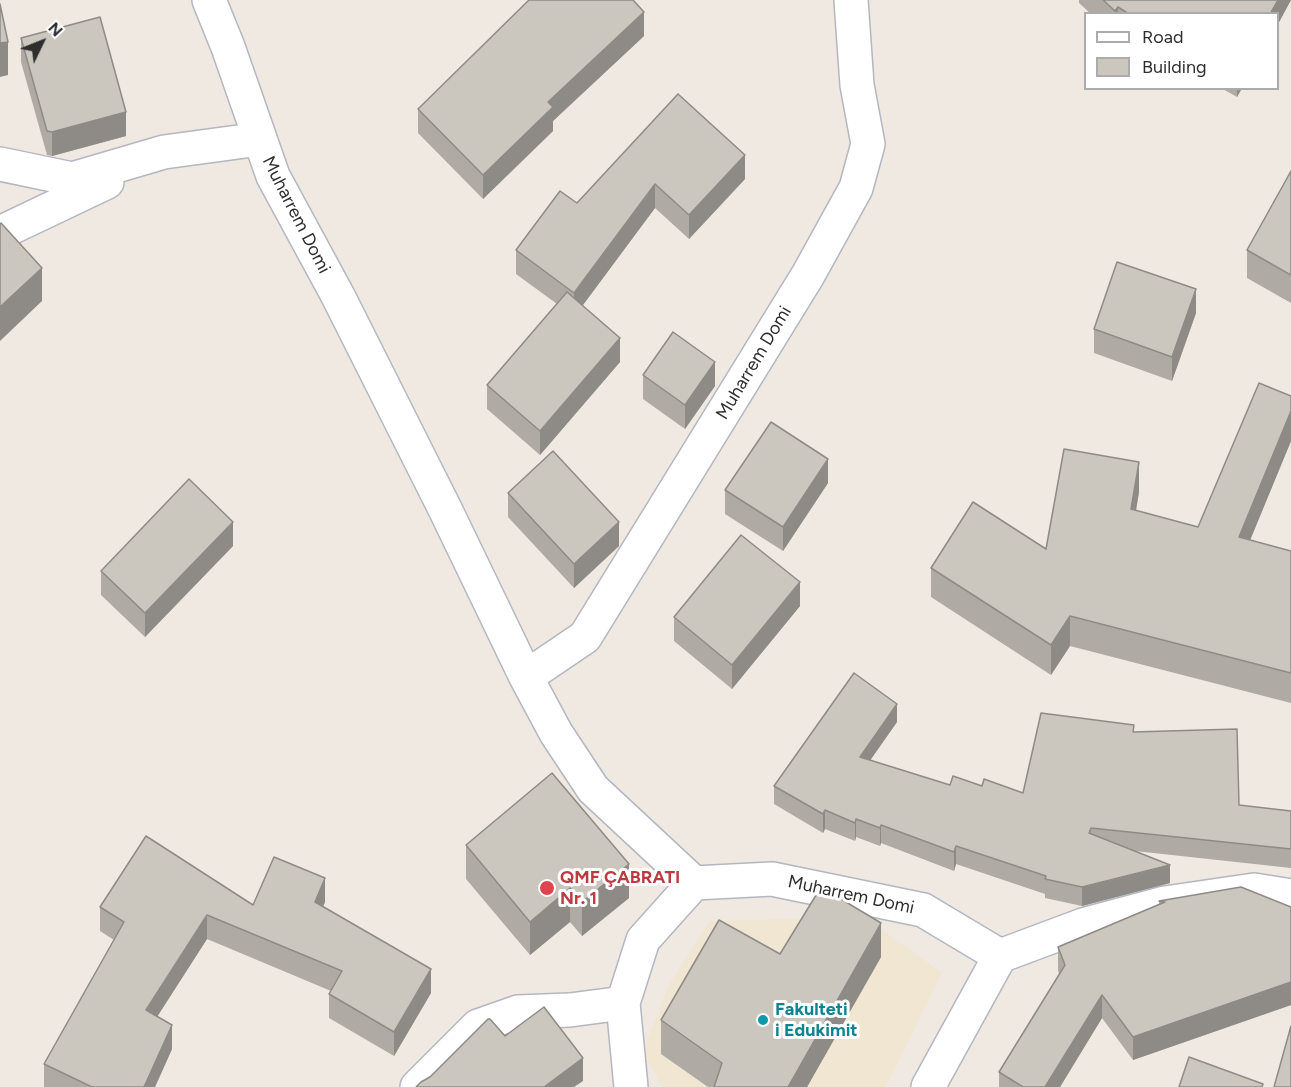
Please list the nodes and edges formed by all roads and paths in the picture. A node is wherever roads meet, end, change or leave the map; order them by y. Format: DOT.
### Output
graph roads {
  1 [pos="209,0"];
  2 [pos="851,0"];
  3 [pos="260,139"];
  4 [pos="164,152"];
  5 [pos="0,164"];
  6 [pos="0,233"];
  7 [pos="526,677"];
  8 [pos="694,883"];
  9 [pos="1291,896"];
  10 [pos="1000,956"];
  11 [pos="623,1003"];
  12 [pos="417,1087"];
  13 [pos="631,1087"];
  14 [pos="928,1087"];
  1 -- 3 [label="street, Muharrem Domi"];
  2 -- 7 [label="street, Muharrem Domi"];
  3 -- 4 [label="street, Muharrem Domi"];
  3 -- 7 [label="street, Muharrem Domi"];
  4 -- 5 [label="street, Muharrem Domi"];
  4 -- 6 [label="street, Muharrem Domi"];
  7 -- 8 [label="street, Muharrem Domi"];
  8 -- 10 [label="street, Muharrem Domi"];
  8 -- 11 [label="street"];
  9 -- 10 [label="street"];
  10 -- 14 [label="street"];
  11 -- 12 [label="street"];
  11 -- 13 [label="street"];
}
